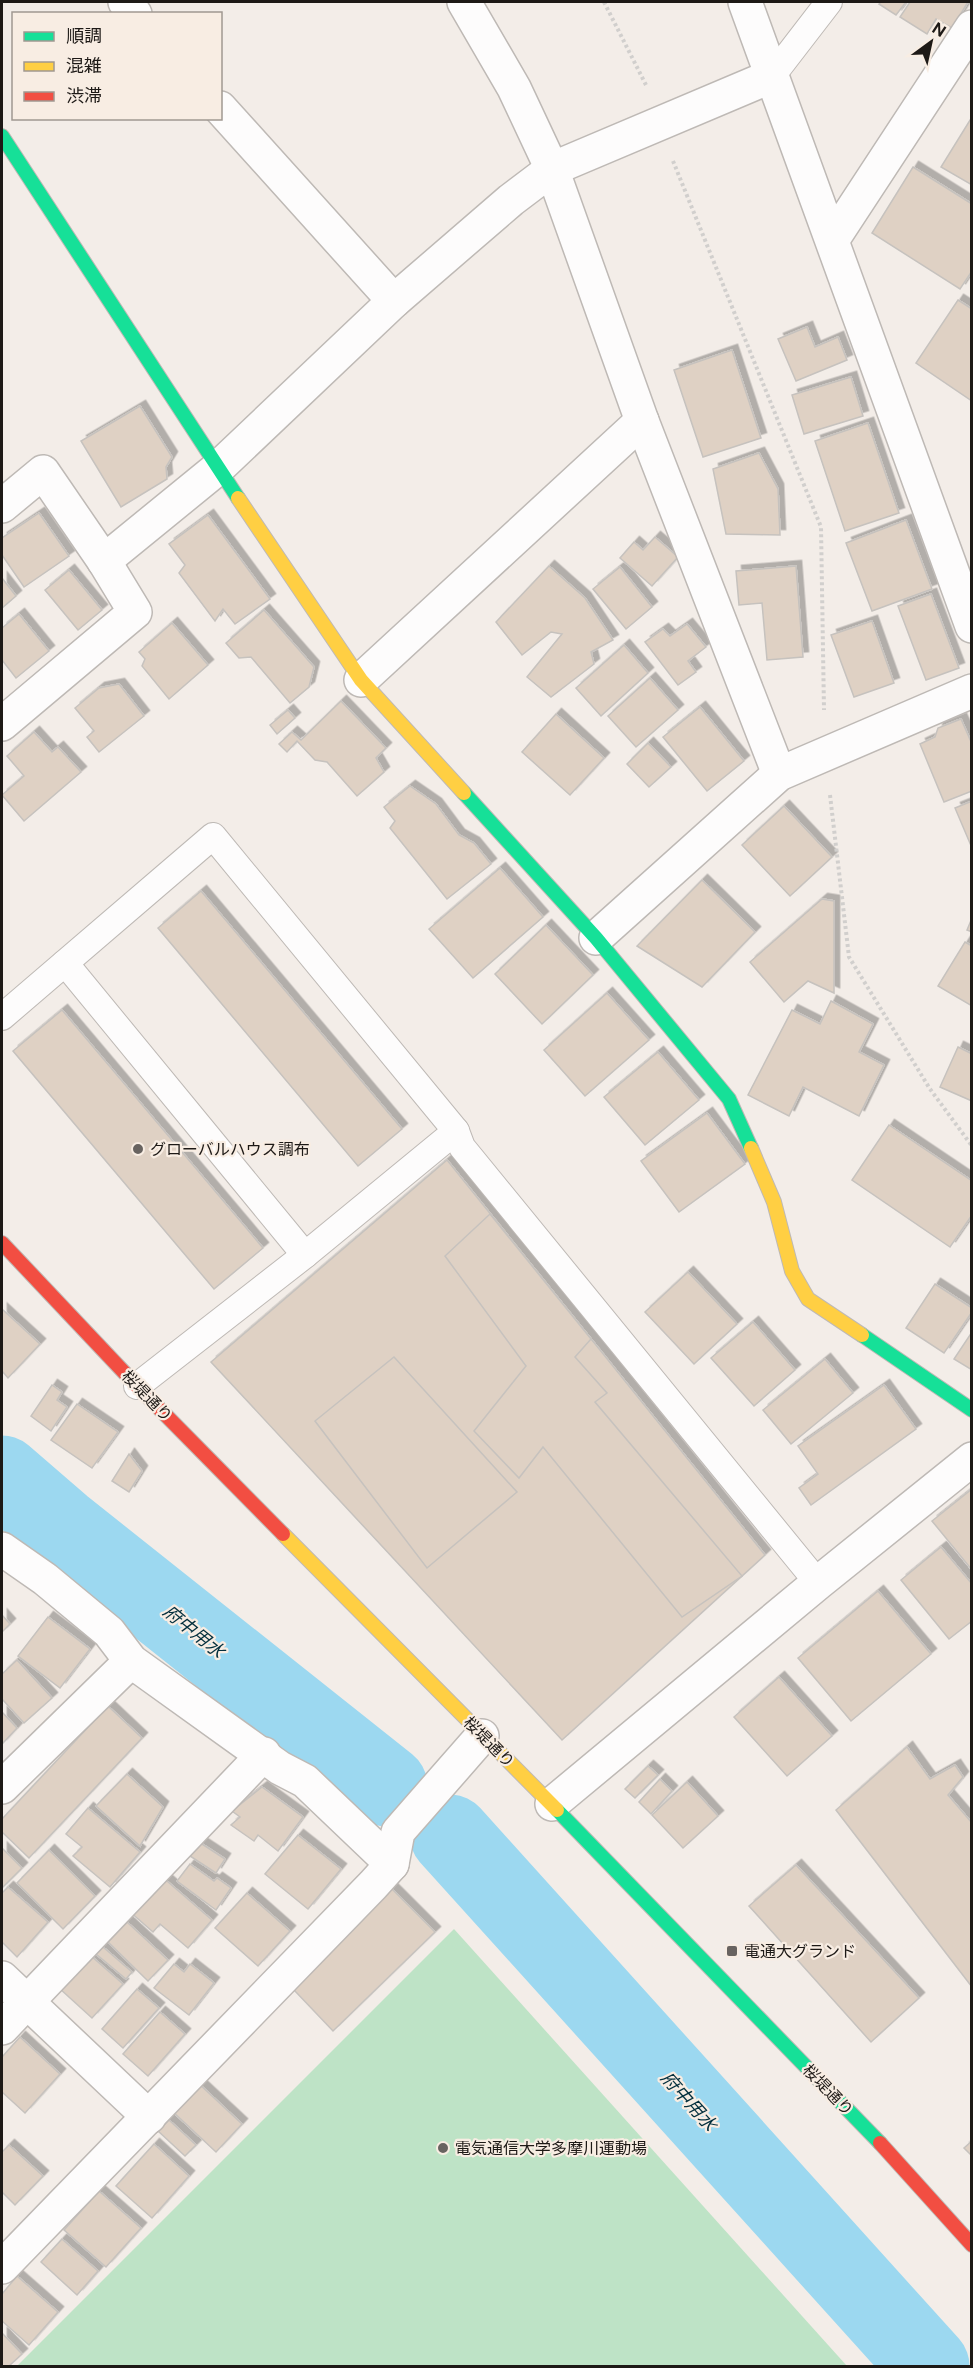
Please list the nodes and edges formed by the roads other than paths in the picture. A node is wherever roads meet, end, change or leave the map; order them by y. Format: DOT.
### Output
graph roads {
  1 [pos="464,2"];
  2 [pos="745,2"];
  3 [pos="829,2"];
  4 [pos="972,27"];
  5 [pos="772,76"];
  6 [pos="222,110"];
  7 [pos="2,136"];
  8 [pos="552,169"];
  9 [pos="833,239"];
  10 [pos="393,302"];
  11 [pos="642,421"];
  12 [pos="218,468"];
  13 [pos="2,506"];
  14 [pos="104,561"];
  15 [pos="972,627"];
  16 [pos="361,680"];
  17 [pos="972,692"];
  18 [pos="2,724"];
  19 [pos="779,774"];
  20 [pos="596,938"];
  21 [pos="65,963"];
  22 [pos="2,1017"];
  23 [pos="456,1131"];
  24 [pos="2,1243"];
  25 [pos="305,1255"];
  26 [pos="137,1386"];
  27 [pos="972,1410"];
  28 [pos="972,1459"];
  29 [pos="2,1549"];
  30 [pos="818,1583"];
  31 [pos="131,1661"];
  32 [pos="482,1736"];
  33 [pos="264,1754"];
  34 [pos="2,1787"];
  35 [pos="552,1804"];
  36 [pos="392,1864"];
  37 [pos="2,1978"];
  38 [pos="28,2001"];
  39 [pos="2,2028"];
  40 [pos="148,2117"];
  41 [pos="972,2245"];
  42 [pos="2,2267"];
  1 -- 8 [label="street"];
  2 -- 5 [label="street"];
  3 -- 5 [label="lane"];
  4 -- 9 [label="street"];
  5 -- 8 [label="street"];
  5 -- 9 [label="street"];
  6 -- 10 [label="street"];
  7 -- 12 [label="street"];
  8 -- 10 [label="street"];
  8 -- 11 [label="street"];
  9 -- 15 [label="street"];
  10 -- 12 [label="street"];
  11 -- 16 [label="street"];
  11 -- 19 [label="street"];
  12 -- 14 [label="street"];
  12 -- 16 [label="street"];
  13 -- 14 [label="street"];
  14 -- 18 [label="street"];
  16 -- 20 [label="street"];
  17 -- 19 [label="street"];
  19 -- 20 [label="street"];
  20 -- 27 [label="street"];
  21 -- 22 [label="lane"];
  21 -- 23 [label="lane"];
  21 -- 25 [label="lane"];
  23 -- 25 [label="lane"];
  23 -- 30 [label="lane"];
  24 -- 26 [label="street, 桜堤通り"];
  25 -- 26 [label="lane"];
  26 -- 32 [label="street, 桜堤通り"];
  28 -- 30 [label="street"];
  29 -- 31 [label="street"];
  30 -- 35 [label="street"];
  31 -- 33 [label="street"];
  31 -- 34 [label="street"];
  32 -- 35 [label="street, 桜堤通り"];
  32 -- 36 [label="street"];
  33 -- 36 [label="street"];
  33 -- 38 [label="street"];
  35 -- 41 [label="street, 桜堤通り"];
  36 -- 40 [label="street"];
  37 -- 38 [label="street"];
  38 -- 39 [label="street"];
  38 -- 40 [label="street"];
  40 -- 42 [label="street"];
}
